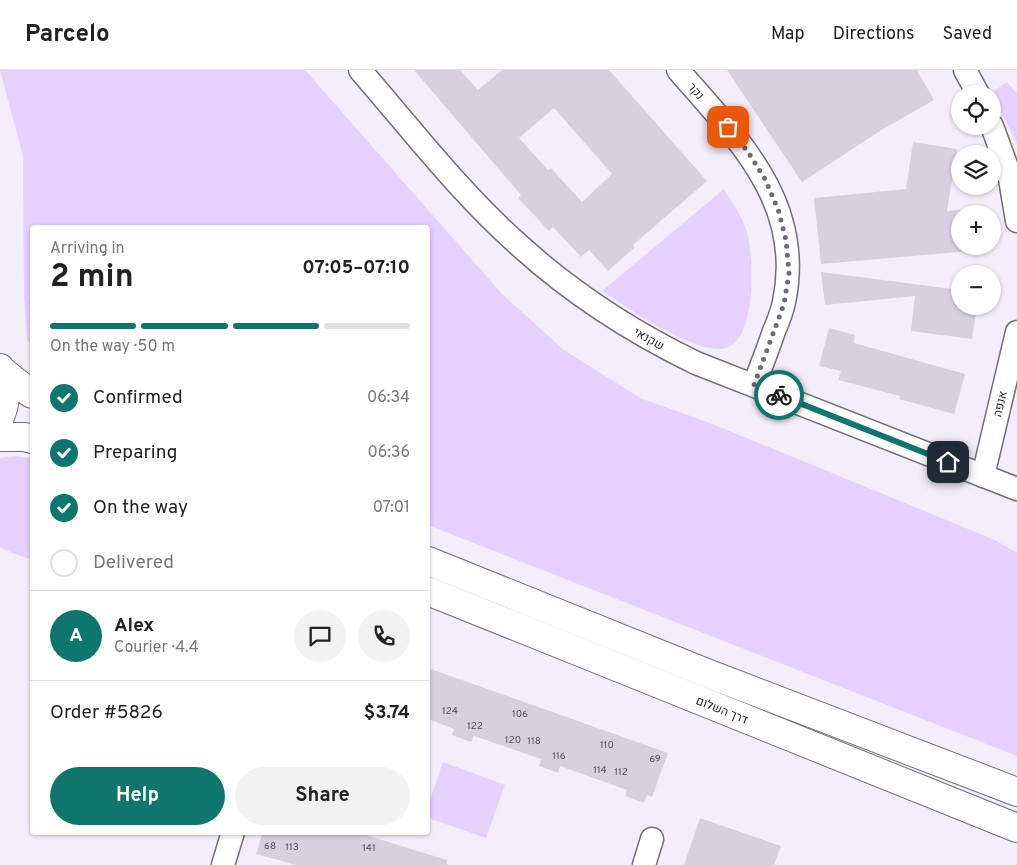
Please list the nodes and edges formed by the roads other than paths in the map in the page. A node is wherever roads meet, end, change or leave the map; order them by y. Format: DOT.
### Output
graph roads {
  1 [pos="360,70"];
  2 [pos="678,70"];
  3 [pos="965,70"];
  4 [pos="973,85"];
  5 [pos="995,135"];
  6 [pos="1017,221"];
  7 [pos="1017,332"];
  8 [pos="0,369"];
  9 [pos="754,385"];
  10 [pos="30,393"];
  11 [pos="0,417"];
  12 [pos="0,437"];
  13 [pos="30,438"];
  14 [pos="984,476"];
  15 [pos="1017,489"];
  16 [pos="430,562"];
  17 [pos="430,592"];
  18 [pos="1017,792"];
  19 [pos="1017,828"];
  20 [pos="233,835"];
  21 [pos="652,838"];
  22 [pos="223,865"];
  23 [pos="644,865"];
  1 -- 9 [label="street, שקנאי"];
  2 -- 9 [label="street, נקר"];
  3 -- 4 [label="street"];
  5 -- 6 [label="street"];
  7 -- 14 [label="street, אנפה"];
  8 -- 10 [label="street"];
  8 -- 11 [label="street"];
  9 -- 14 [label="street, שקנאי"];
  12 -- 13 [label="street"];
  14 -- 15 [label="street, שקנאי"];
  16 -- 18 [label="street"];
  17 -- 19 [label="street, דרך השלום"];
  20 -- 22 [label="street"];
  21 -- 23 [label="street"];
}
